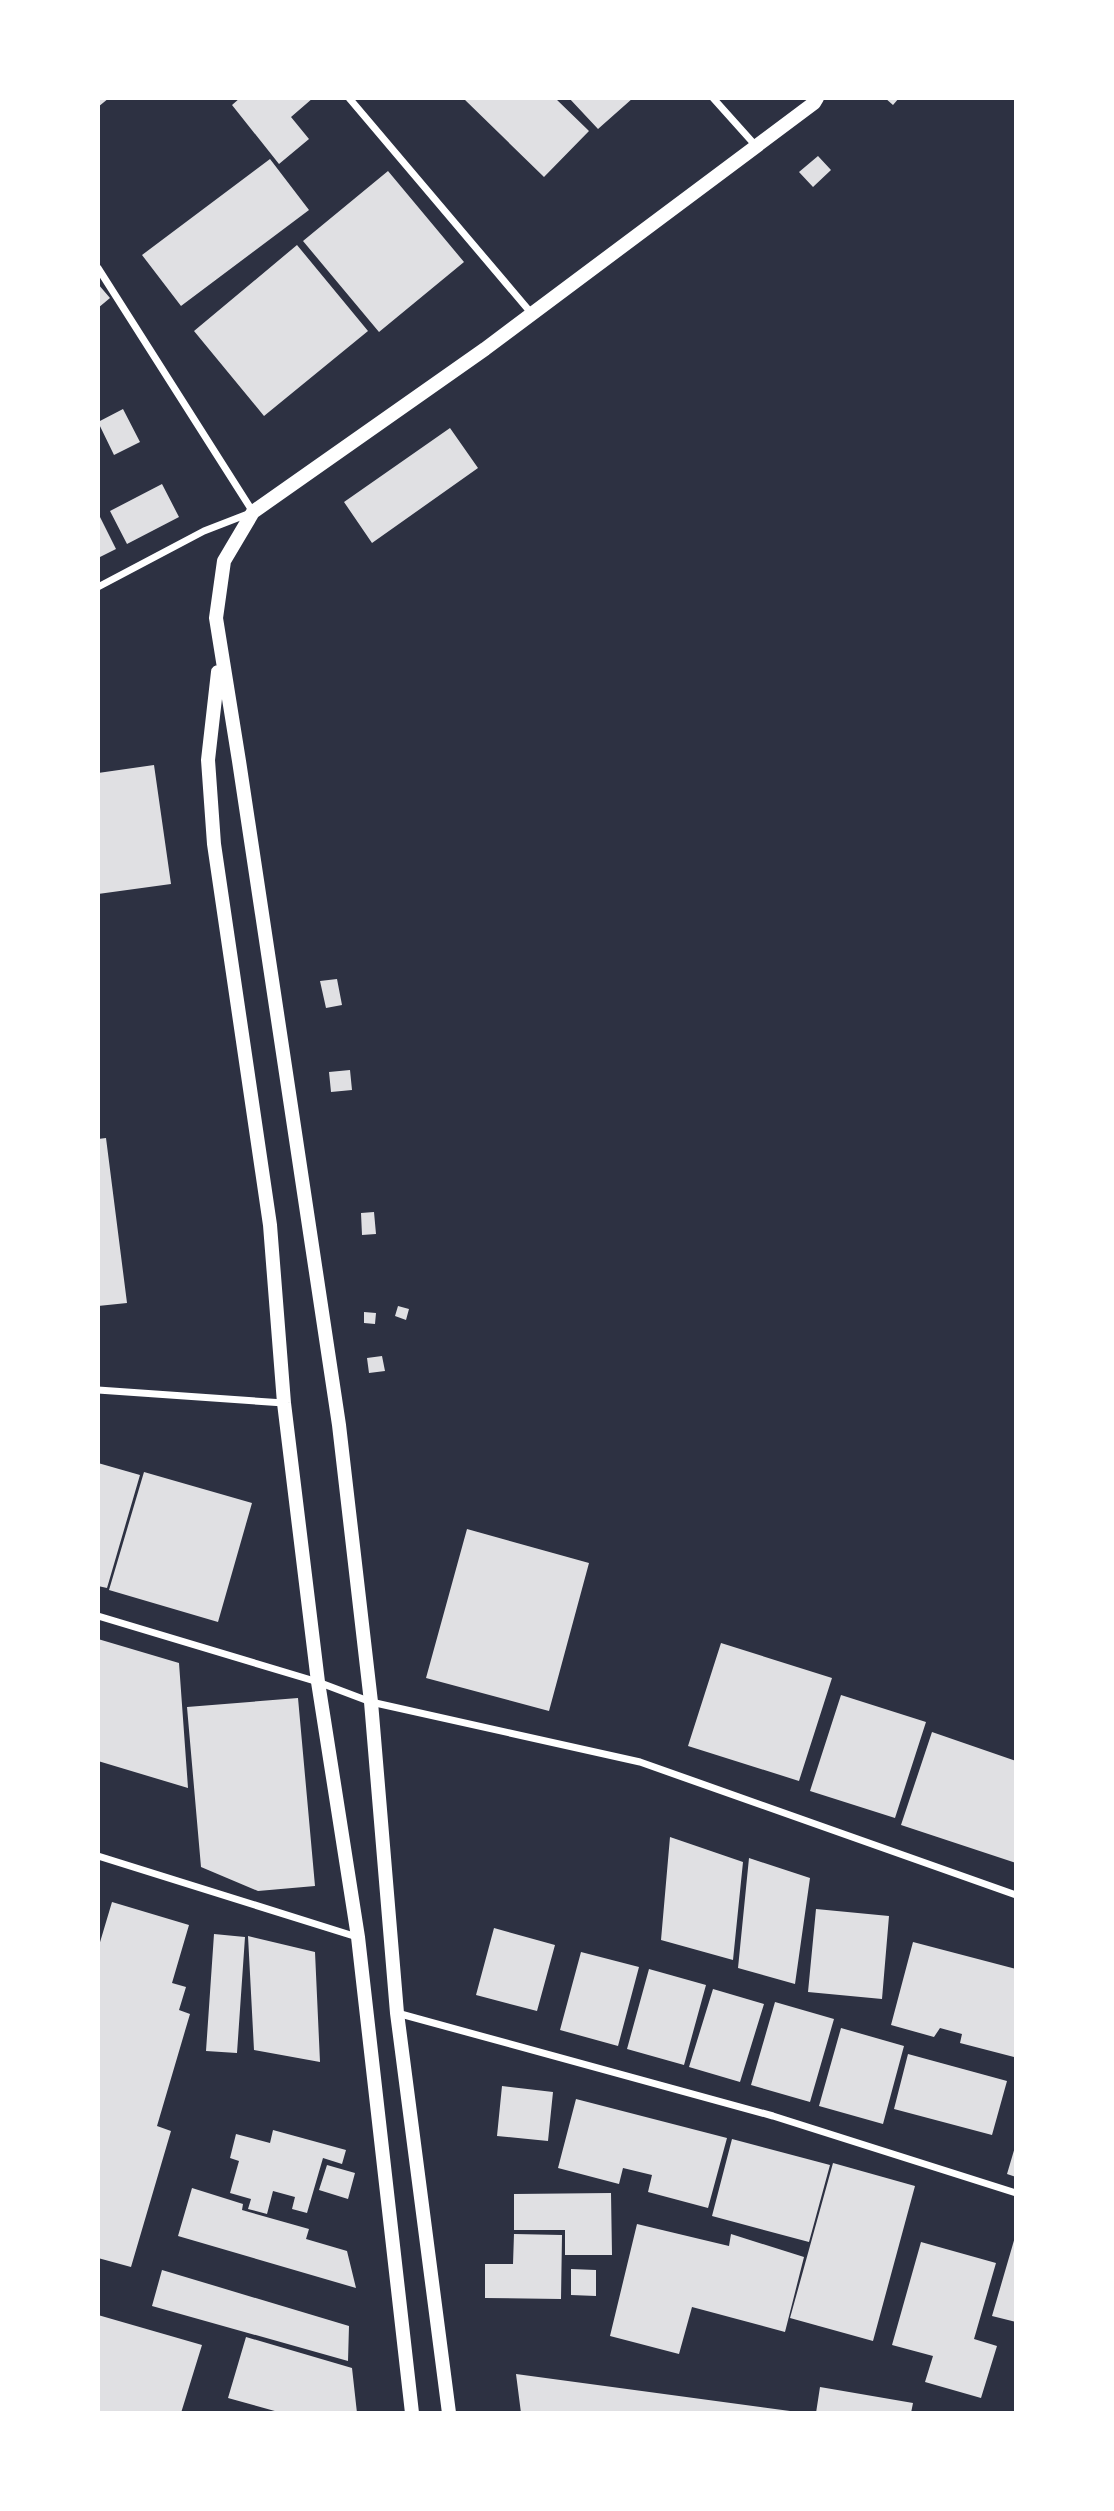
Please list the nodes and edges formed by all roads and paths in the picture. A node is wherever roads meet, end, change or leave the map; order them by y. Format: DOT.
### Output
graph roads {
  1 [pos="349,98"];
  2 [pos="713,98"];
  3 [pos="817,98"];
  4 [pos="756,146"];
  5 [pos="98,268"];
  6 [pos="532,314"];
  7 [pos="253,512"];
  8 [pos="98,587"];
  9 [pos="220,653"];
  10 [pos="98,1390"];
  11 [pos="284,1403"];
  12 [pos="98,1616"];
  13 [pos="318,1682"];
  14 [pos="371,1702"];
  15 [pos="98,1856"];
  16 [pos="1016,1895"];
  17 [pos="358,1937"];
  18 [pos="397,2013"];
  19 [pos="1016,2193"];
  20 [pos="412,2413"];
  21 [pos="449,2413"];
  1 -- 6 [label="street"];
  2 -- 4 [label="street"];
  3 -- 4 [label="main road"];
  4 -- 6 [label="main road"];
  5 -- 7 [label="street"];
  6 -- 7 [label="main road"];
  7 -- 8 [label="street"];
  7 -- 9 [label="main road"];
  9 -- 11 [label="main road"];
  9 -- 14 [label="main road"];
  10 -- 11 [label="street"];
  11 -- 13 [label="main road"];
  12 -- 13 [label="street"];
  13 -- 14 [label="street"];
  13 -- 17 [label="main road"];
  14 -- 16 [label="street"];
  14 -- 18 [label="main road"];
  15 -- 17 [label="street"];
  17 -- 20 [label="main road"];
  18 -- 19 [label="street"];
  18 -- 21 [label="main road"];
}
